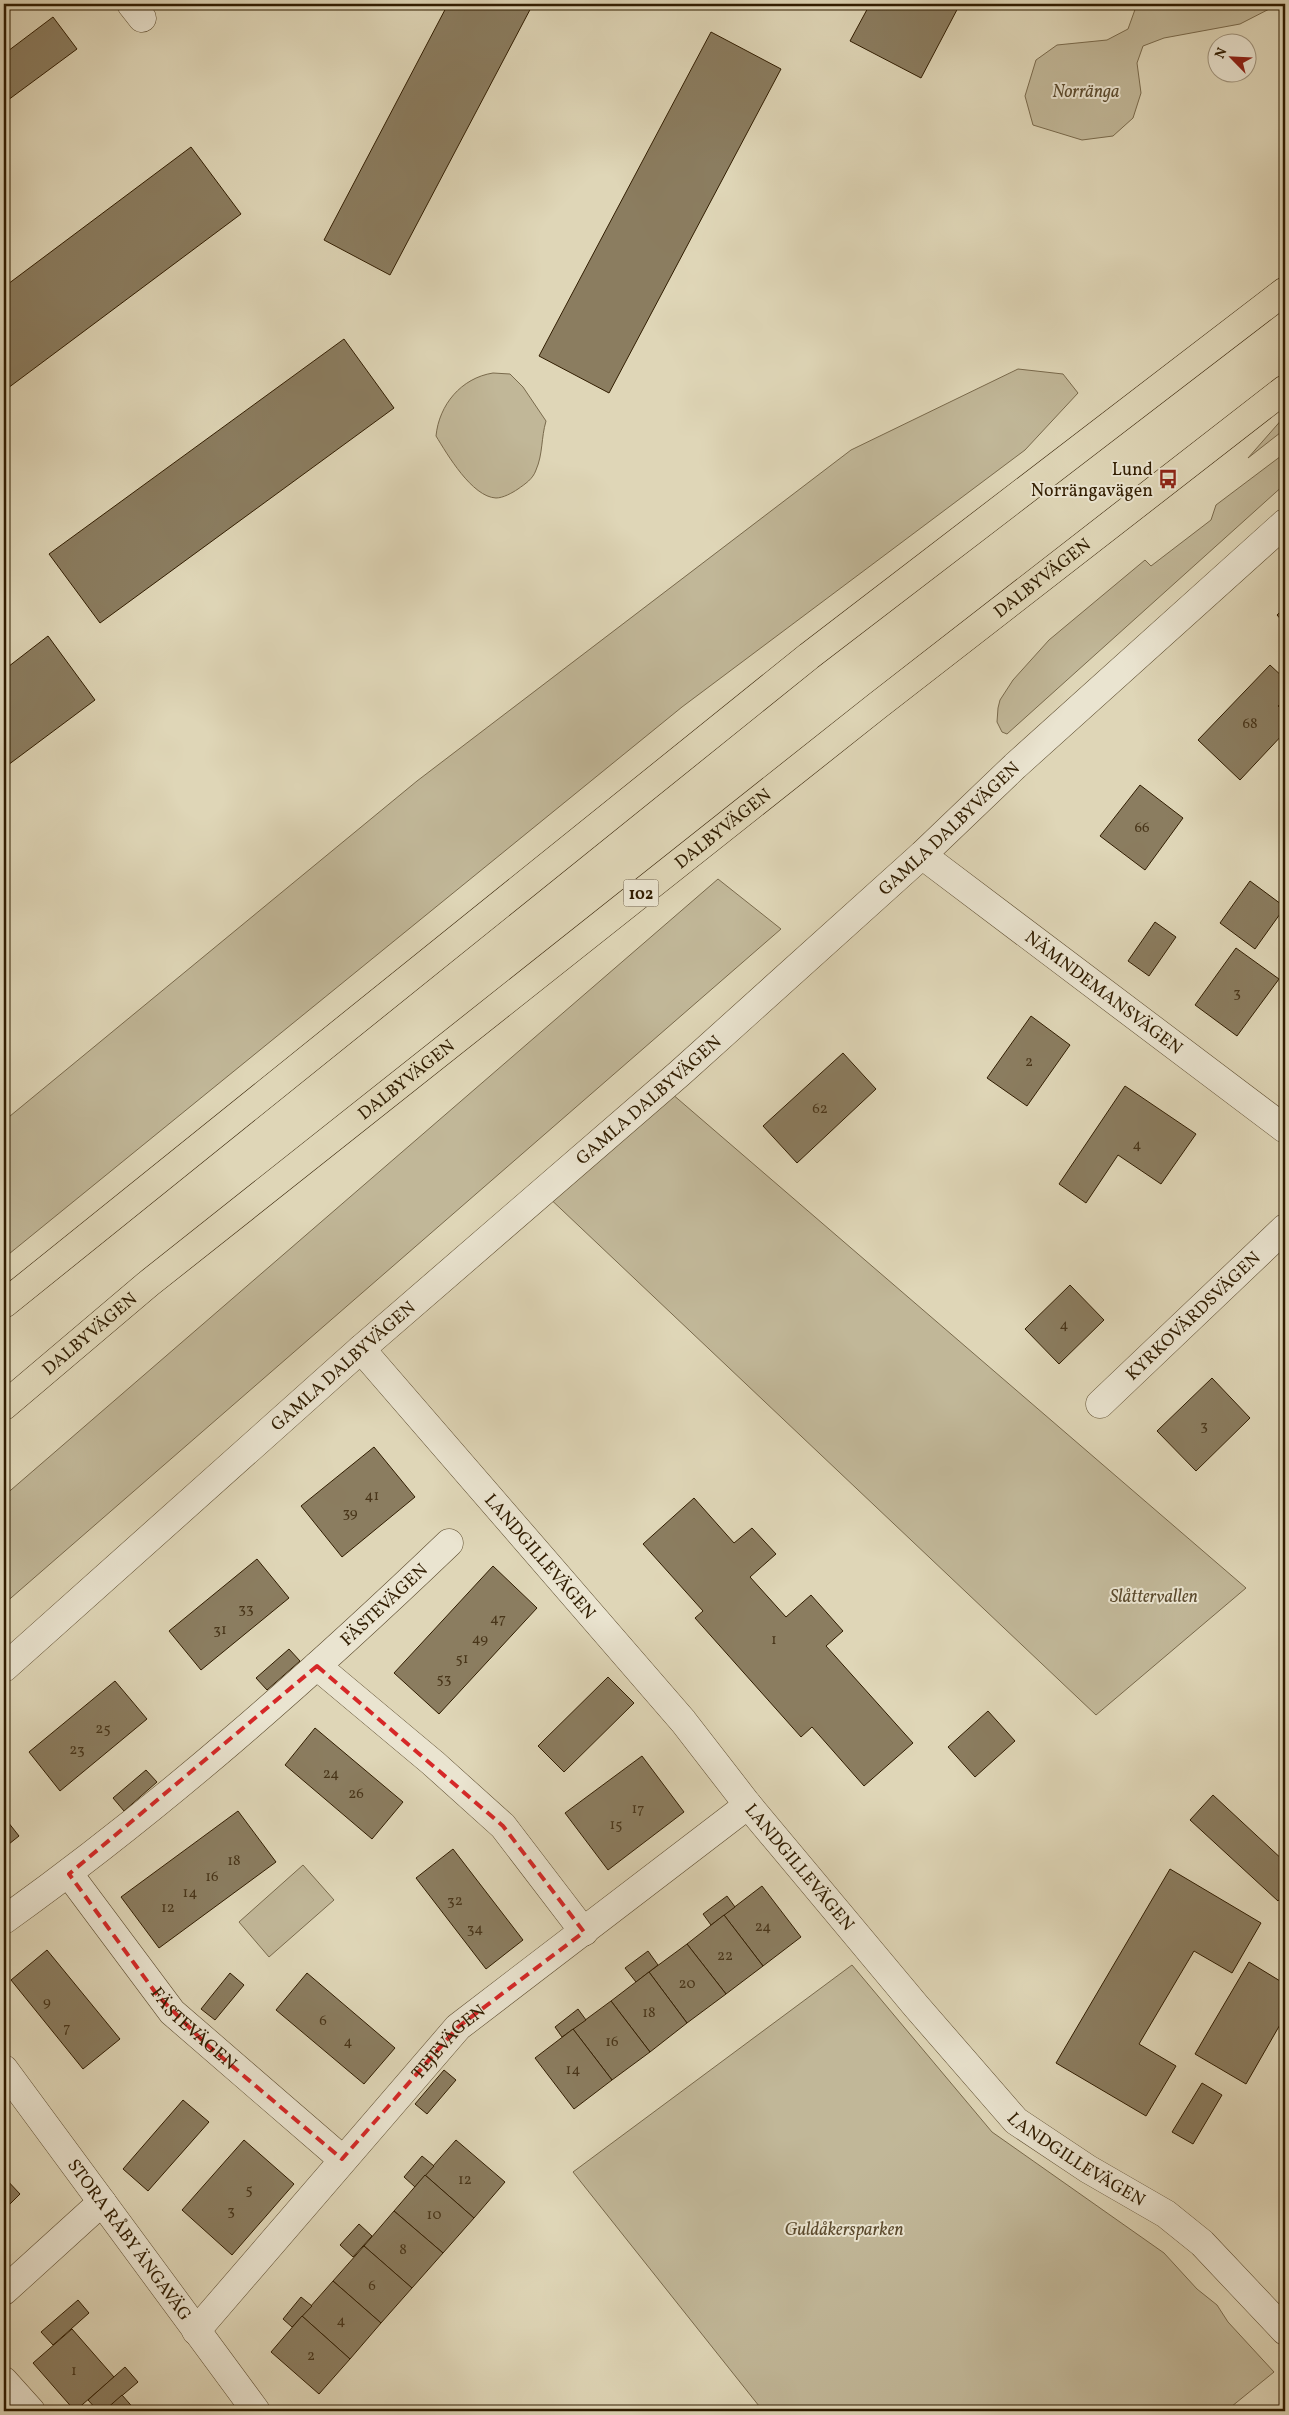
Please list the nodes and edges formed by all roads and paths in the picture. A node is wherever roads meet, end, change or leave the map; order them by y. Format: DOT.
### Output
graph roads {
  1 [pos="1285,291"];
  2 [pos="1285,389"];
  3 [pos="1285,523"];
  4 [pos="922,854"];
  5 [pos="1285,1129"];
  6 [pos="1285,1228"];
  7 [pos="4,1304"];
  8 [pos="361,1350"];
  9 [pos="1100,1404"];
  10 [pos="4,1406"];
  11 [pos="450,1543"];
  12 [pos="317,1666"];
  13 [pos="4,1668"];
  14 [pos="748,1805"];
  15 [pos="69,1874"];
  16 [pos="4,1920"];
  17 [pos="584,1932"];
  18 [pos="4,2069"];
  19 [pos="342,2160"];
  20 [pos="102,2202"];
  21 [pos="4,2291"];
  22 [pos="196,2331"];
  23 [pos="1285,2331"];
  24 [pos="4,2380"];
  25 [pos="31,2411"];
  26 [pos="256,2411"];
  1 -- 7 [label="main road"];
  2 -- 10 [label="main road, DALBYVÄGEN / 102"];
  3 -- 4 [label="street, GAMLA DALBYVÄGEN"];
  4 -- 5 [label="street, NÄMNDEMANSVÄGEN"];
  4 -- 8 [label="street, GAMLA DALBYVÄGEN"];
  6 -- 9 [label="street, KYRKOVÄRDSVÄGEN"];
  8 -- 13 [label="street, GAMLA DALBYVÄGEN"];
  8 -- 14 [label="street, LANDGILLEVÄGEN"];
  11 -- 12 [label="street, FÄSTEVÄGEN"];
  12 -- 15 [label="street, FÄSTEVÄGEN"];
  12 -- 17 [label="street"];
  14 -- 17 [label="street, TEJEVÄGEN"];
  14 -- 23 [label="street, LANDGILLEVÄGEN"];
  15 -- 16 [label="street, FÄSTEVÄGEN"];
  15 -- 19 [label="street, FÄSTEVÄGEN"];
  17 -- 19 [label="street, TEJEVÄGEN"];
  18 -- 20 [label="street, STORA RÅBY ÄNGAVÄG"];
  19 -- 22 [label="street, TEJEVÄGEN"];
  20 -- 21 [label="street"];
  20 -- 22 [label="street, STORA RÅBY ÄNGAVÄG"];
  22 -- 26 [label="street, STORA RÅBY ÄNGAVÄG"];
  24 -- 25 [label="street"];
}
